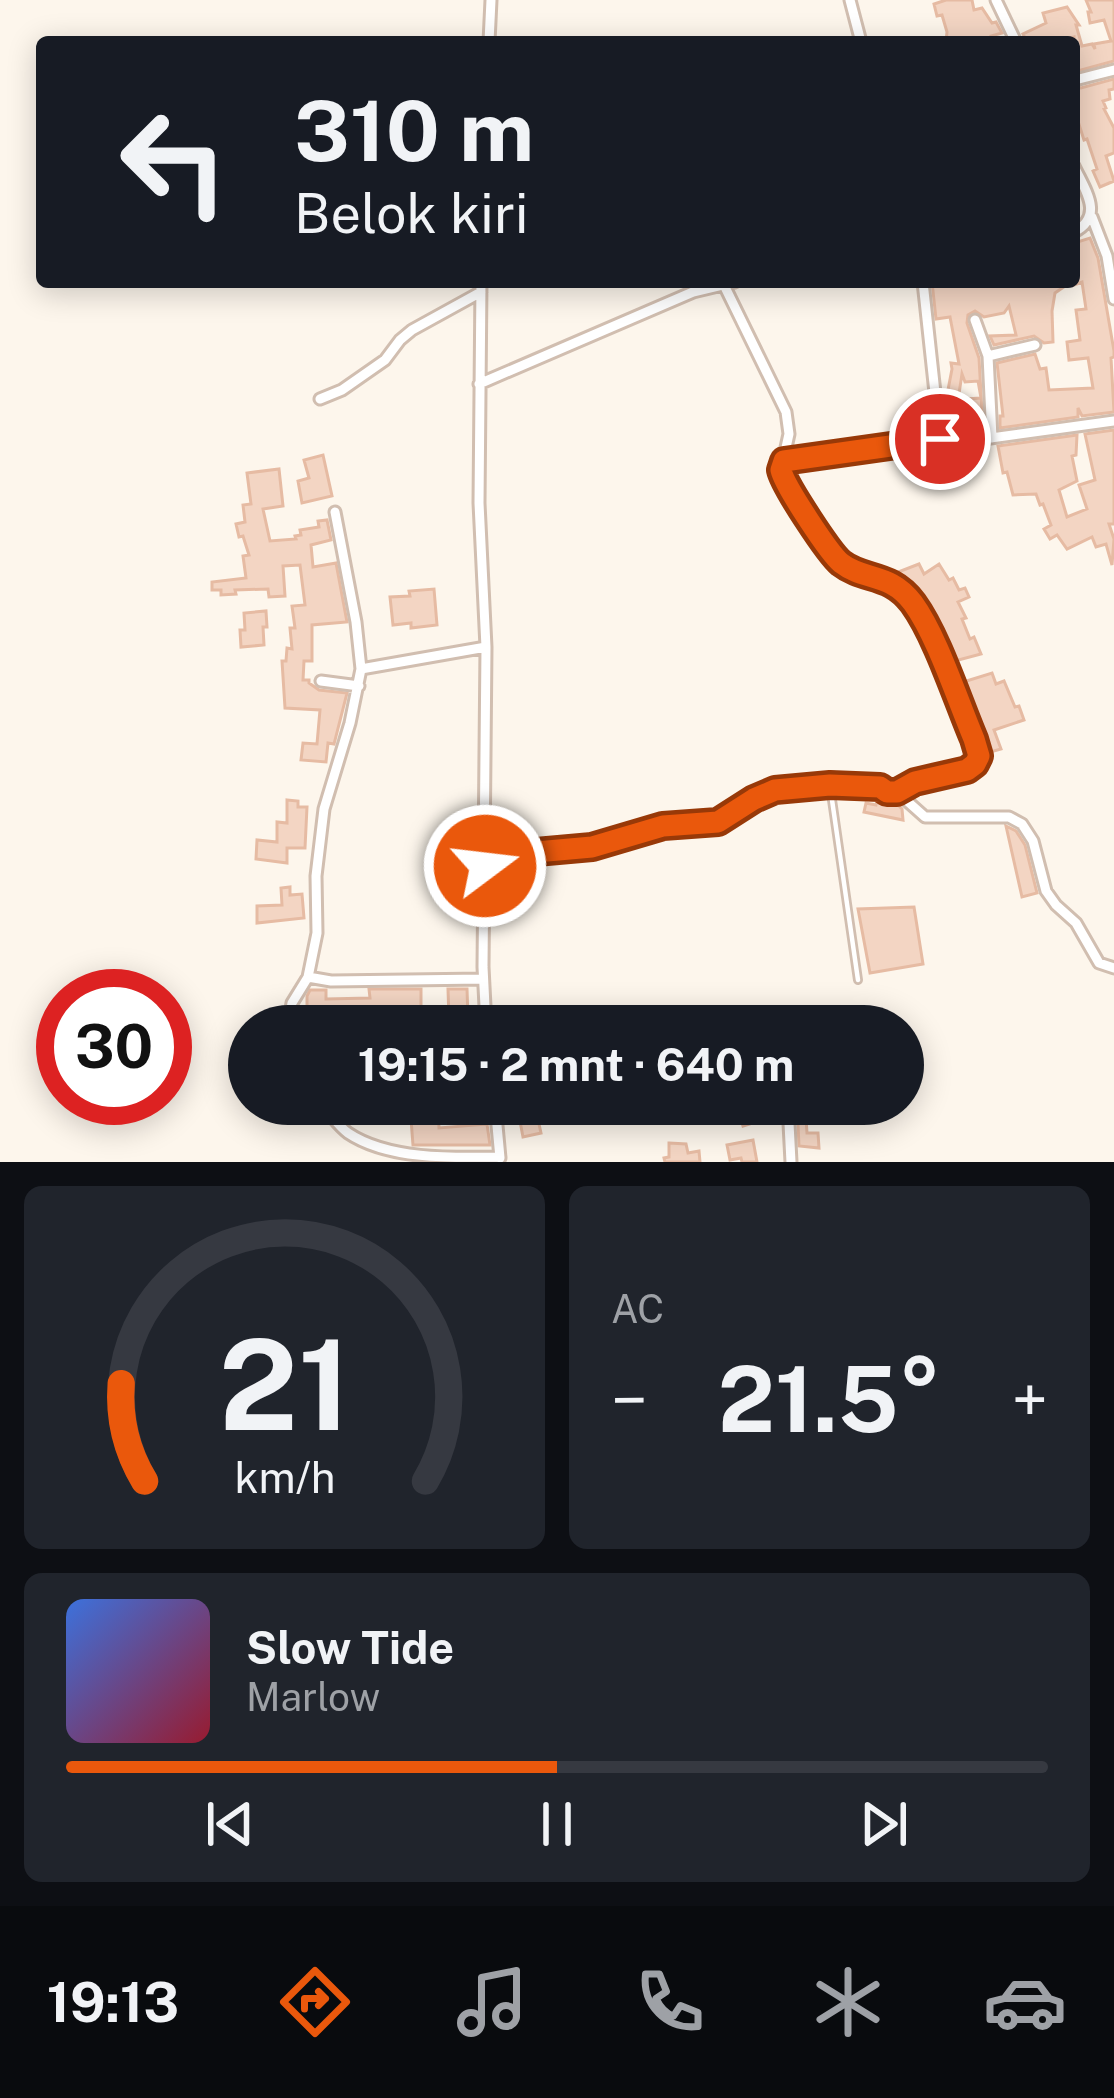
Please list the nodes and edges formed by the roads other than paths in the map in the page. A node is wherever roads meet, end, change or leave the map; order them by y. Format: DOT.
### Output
graph roads {
  1 [pos="491,0"];
  2 [pos="850,0"];
  3 [pos="996,0"];
  4 [pos="489,36"];
  5 [pos="859,36"];
  6 [pos="1013,36"];
  7 [pos="1114,70"];
  8 [pos="1080,80"];
  9 [pos="1080,183"];
  10 [pos="1092,217"];
  11 [pos="1080,229"];
  12 [pos="1112,277"];
  13 [pos="479,288"];
  14 [pos="481,288"];
  15 [pos="708,288"];
  16 [pos="725,288"];
  17 [pos="924,288"];
  18 [pos="1114,299"];
  19 [pos="975,320"];
  20 [pos="1035,345"];
  21 [pos="988,356"];
  22 [pos="478,383"];
  23 [pos="320,399"];
  24 [pos="1114,421"];
  25 [pos="992,438"];
  26 [pos="940,439"];
  27 [pos="784,461"];
  28 [pos="335,512"];
  29 [pos="486,646"];
  30 [pos="361,669"];
  31 [pos="322,681"];
  32 [pos="358,686"];
  33 [pos="830,785"];
  34 [pos="897,792"];
  35 [pos="485,866"];
  36 [pos="1114,968"];
  37 [pos="308,977"];
  38 [pos="483,979"];
  39 [pos="858,980"];
  40 [pos="292,1005"];
  41 [pos="485,1005"];
  42 [pos="341,1125"];
  43 [pos="497,1125"];
  44 [pos="789,1125"];
  45 [pos="500,1160"];
  46 [pos="791,1162"];
  1 -- 4 [label="street"];
  2 -- 5 [label="street"];
  3 -- 6 [label="street"];
  7 -- 8 [label="street"];
  9 -- 10 [label="street"];
  10 -- 11 [label="street"];
  10 -- 12 [label="street"];
  12 -- 18 [label="street"];
  13 -- 23 [label="street"];
  14 -- 22 [label="street"];
  15 -- 22 [label="street"];
  16 -- 27 [label="street"];
  17 -- 26 [label="street"];
  19 -- 21 [label="street"];
  20 -- 21 [label="street"];
  21 -- 25 [label="street"];
  22 -- 29 [label="street"];
  24 -- 25 [label="street"];
  25 -- 26 [label="street"];
  26 -- 27 [label="street"];
  27 -- 34 [label="street"];
  28 -- 30 [label="street"];
  29 -- 30 [label="street"];
  29 -- 35 [label="street"];
  30 -- 32 [label="street"];
  31 -- 32 [label="street"];
  32 -- 37 [label="street"];
  33 -- 34 [label="street"];
  33 -- 35 [label="street"];
  33 -- 39 [label="lane"];
  34 -- 36 [label="street"];
  35 -- 38 [label="street"];
  37 -- 38 [label="street"];
  37 -- 40 [label="street"];
  38 -- 41 [label="street"];
  42 -- 45 [label="street"];
  43 -- 45 [label="street"];
  44 -- 46 [label="street"];
}
